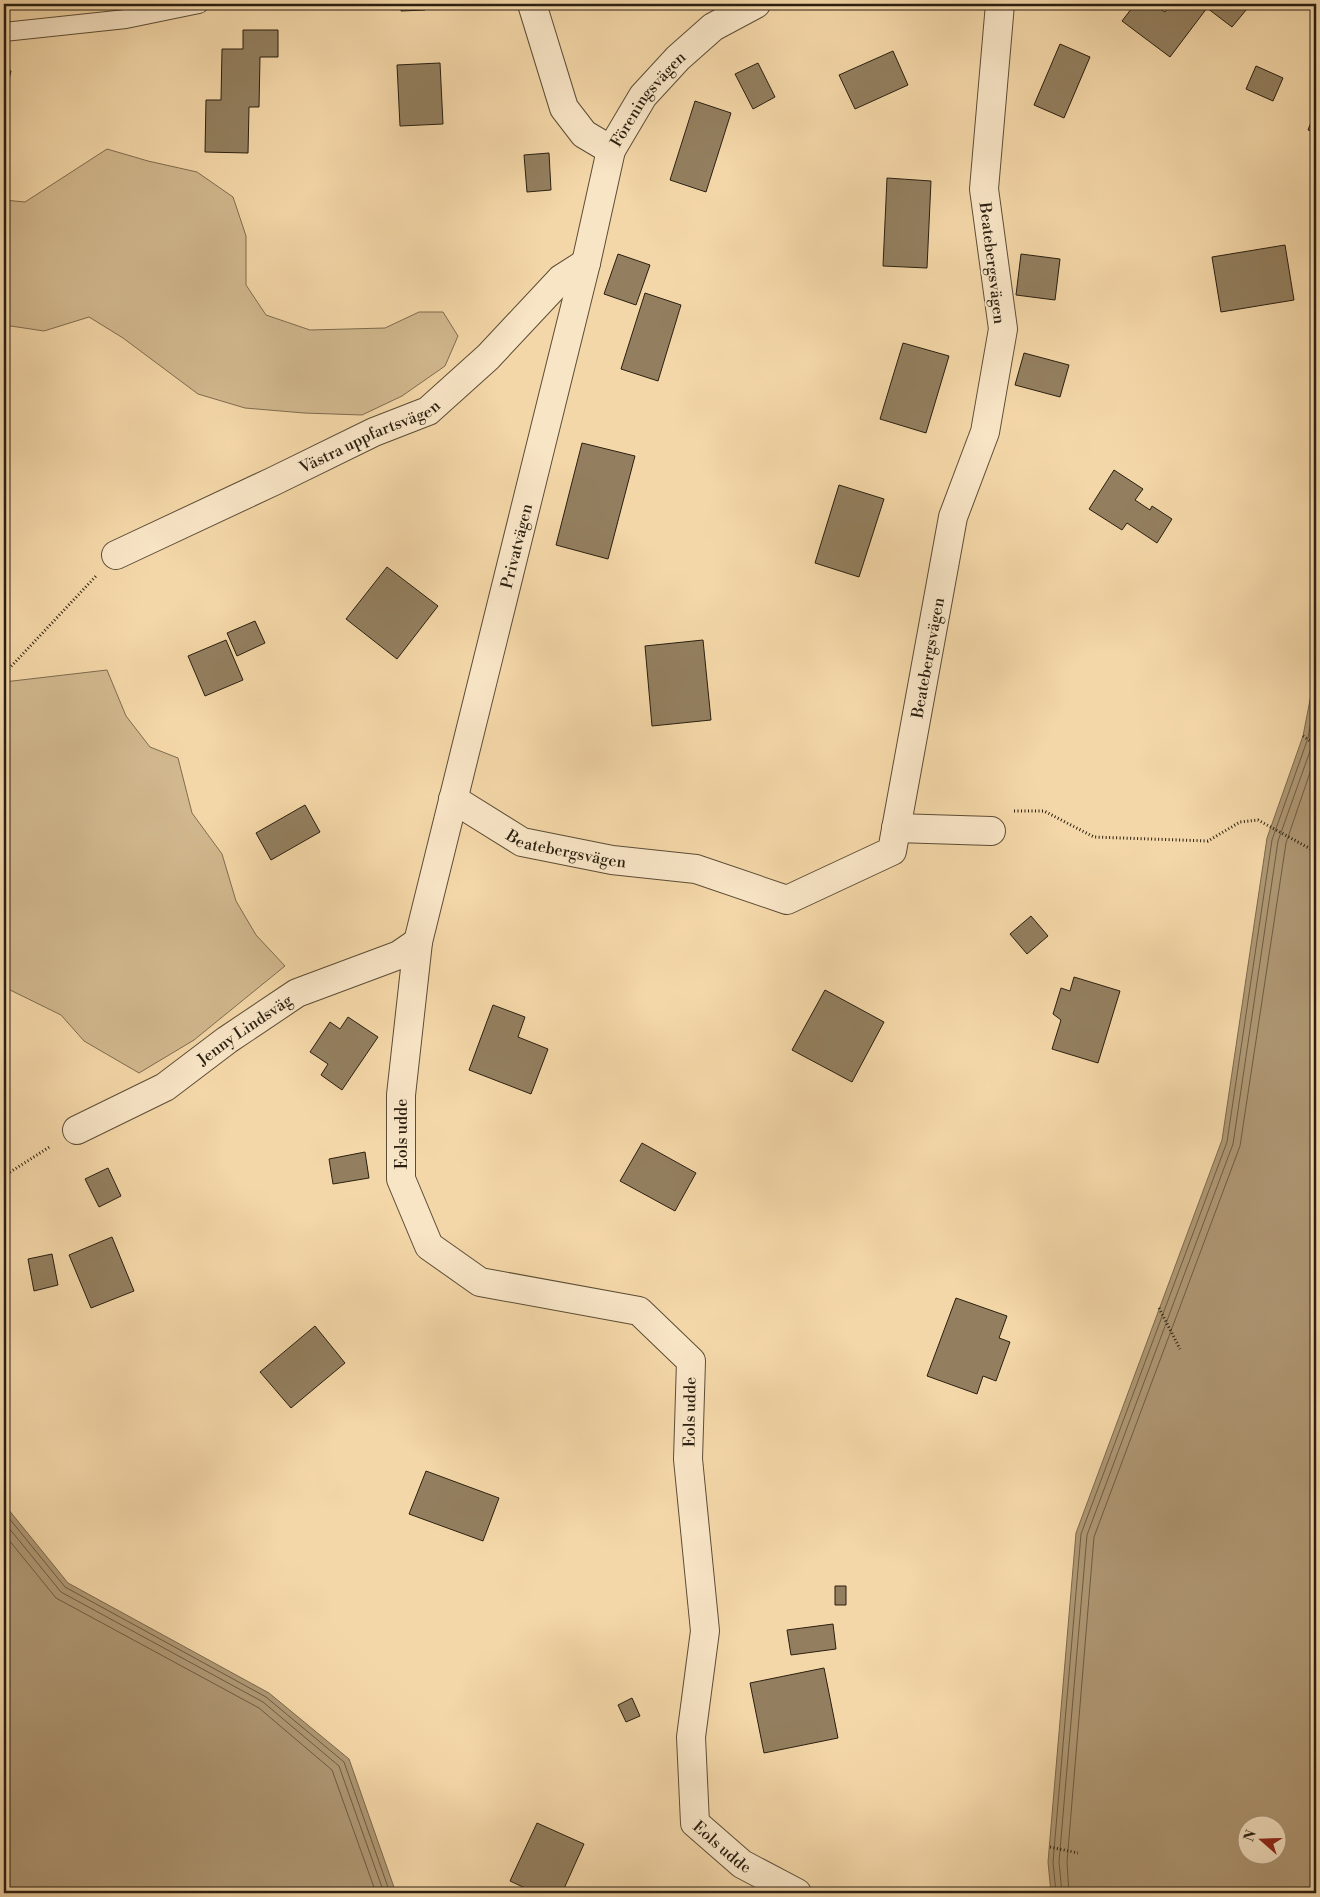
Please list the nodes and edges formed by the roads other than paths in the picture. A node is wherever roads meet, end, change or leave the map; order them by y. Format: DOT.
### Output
graph roads {
  1 [pos="199,4"];
  2 [pos="532,4"];
  3 [pos="756,4"];
  4 [pos="1000,4"];
  5 [pos="4,32"];
  6 [pos="611,150"];
  7 [pos="586,263"];
  8 [pos="116,555"];
  9 [pos="453,800"];
  10 [pos="896,828"];
  11 [pos="991,831"];
  12 [pos="418,942"];
  13 [pos="78,1130"];
  14 [pos="797,1893"];
  1 -- 5 [label="lane"];
  2 -- 6 [label="street, Föreningsvägen"];
  3 -- 6 [label="street, Föreningsvägen"];
  4 -- 10 [label="street, Beatebergsvägen"];
  6 -- 7 [label="street, Privatvägen"];
  7 -- 8 [label="street, Västra uppfartsvägen"];
  7 -- 9 [label="street, Privatvägen"];
  9 -- 10 [label="street, Beatebergsvägen"];
  9 -- 12 [label="street, Privatvägen"];
  10 -- 11 [label="street"];
  12 -- 13 [label="street, Jenny Lindsväg"];
  12 -- 14 [label="street, Eols udde"];
}
